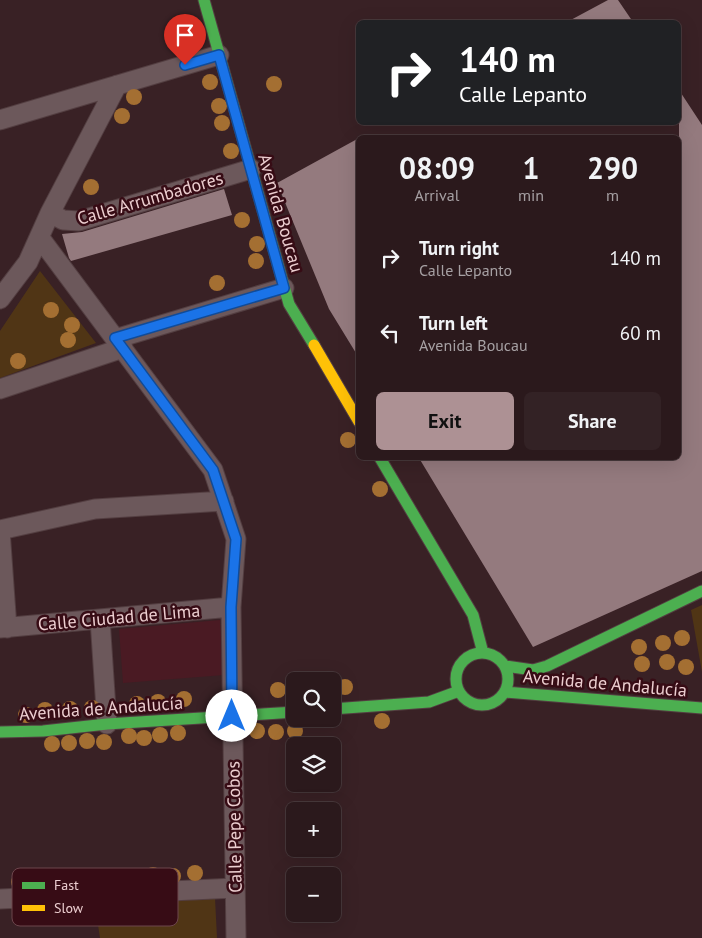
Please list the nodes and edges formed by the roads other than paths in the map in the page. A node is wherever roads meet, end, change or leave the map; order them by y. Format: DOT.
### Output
graph roads {
  1 [pos="204,0"];
  2 [pos="219,55"];
  3 [pos="117,85"];
  4 [pos="0,120"];
  5 [pos="250,169"];
  6 [pos="50,213"];
  7 [pos="40,238"];
  8 [pos="284,288"];
  9 [pos="0,299"];
  10 [pos="119,343"];
  11 [pos="0,389"];
  12 [pos="356,417"];
  13 [pos="381,460"];
  14 [pos="224,501"];
  15 [pos="0,530"];
  16 [pos="702,591"];
  17 [pos="231,607"];
  18 [pos="100,619"];
  19 [pos="3,628"];
  20 [pos="483,653"];
  21 [pos="505,666"];
  22 [pos="459,690"];
  23 [pos="505,692"];
  24 [pos="341,708"];
  25 [pos="702,708"];
  26 [pos="286,713"];
  27 [pos="232,716"];
  28 [pos="107,724"];
  29 [pos="0,732"];
  30 [pos="235,888"];
  31 [pos="178,891"];
  32 [pos="236,938"];
  1 -- 2 [label="street, Avenida Boucau"];
  2 -- 3 [label="street"];
  2 -- 5 [label="street, Avenida Boucau"];
  3 -- 4 [label="street"];
  3 -- 6 [label="street"];
  5 -- 6 [label="street, Calle Arrumbadores"];
  5 -- 8 [label="street, Avenida Boucau"];
  6 -- 7 [label="street"];
  7 -- 9 [label="street"];
  7 -- 10 [label="street, Calle Pepe Cobos"];
  8 -- 10 [label="street"];
  8 -- 12 [label="street, Avenida Boucau"];
  10 -- 11 [label="street"];
  10 -- 14 [label="street, Calle Pepe Cobos"];
  13 -- 20 [label="street"];
  14 -- 15 [label="street"];
  14 -- 17 [label="street, Calle Pepe Cobos"];
  15 -- 19 [label="street"];
  16 -- 21 [label="street"];
  17 -- 18 [label="street, Calle Ciudad de Lima"];
  17 -- 27 [label="street, Calle Pepe Cobos"];
  18 -- 19 [label="street, Calle Ciudad de Lima"];
  18 -- 28 [label="street"];
  20 -- 21 [label="street"];
  20 -- 22 [label="street"];
  21 -- 23 [label="street"];
  22 -- 23 [label="street"];
  22 -- 24 [label="street"];
  23 -- 25 [label="street, Avenida de Andalucía"];
  26 -- 27 [label="street, Avenida de Andalucía"];
  27 -- 28 [label="street, Avenida de Andalucía"];
  27 -- 30 [label="street, Calle Pepe Cobos"];
  28 -- 29 [label="street, Avenida de Andalucía"];
  30 -- 31 [label="street"];
  30 -- 32 [label="street, Calle Pepe Cobos"];
}
